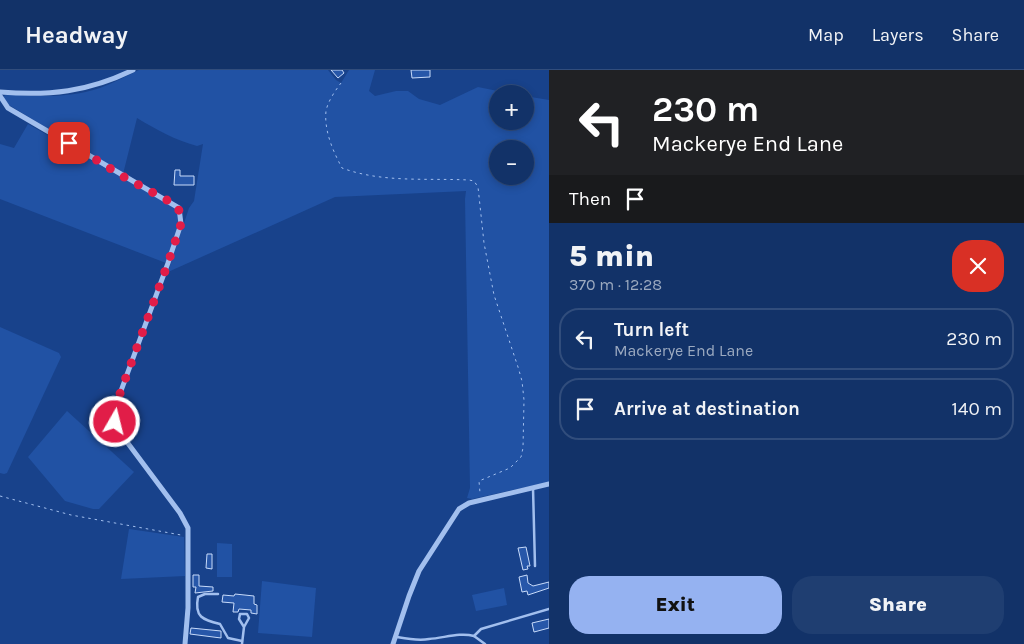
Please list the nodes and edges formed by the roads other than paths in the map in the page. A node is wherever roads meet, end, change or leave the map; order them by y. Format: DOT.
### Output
graph roads {
  1 [pos="133,70"];
  2 [pos="0,94"];
  3 [pos="549,484"];
  4 [pos="533,488"];
  5 [pos="535,566"];
  6 [pos="218,594"];
  7 [pos="549,609"];
  8 [pos="244,628"];
  9 [pos="395,636"];
  10 [pos="474,636"];
  11 [pos="242,642"];
  12 [pos="185,644"];
  13 [pos="393,644"];
  14 [pos="485,644"];
  1 -- 2 [label="street"];
  2 -- 12 [label="street"];
  3 -- 4 [label="street"];
  4 -- 5 [label="lane"];
  4 -- 9 [label="street"];
  6 -- 11 [label="lane"];
  7 -- 10 [label="lane"];
  8 -- 8 [label="lane"];
  8 -- 11 [label="lane"];
  9 -- 10 [label="lane"];
  9 -- 13 [label="street"];
  10 -- 14 [label="lane"];
}
